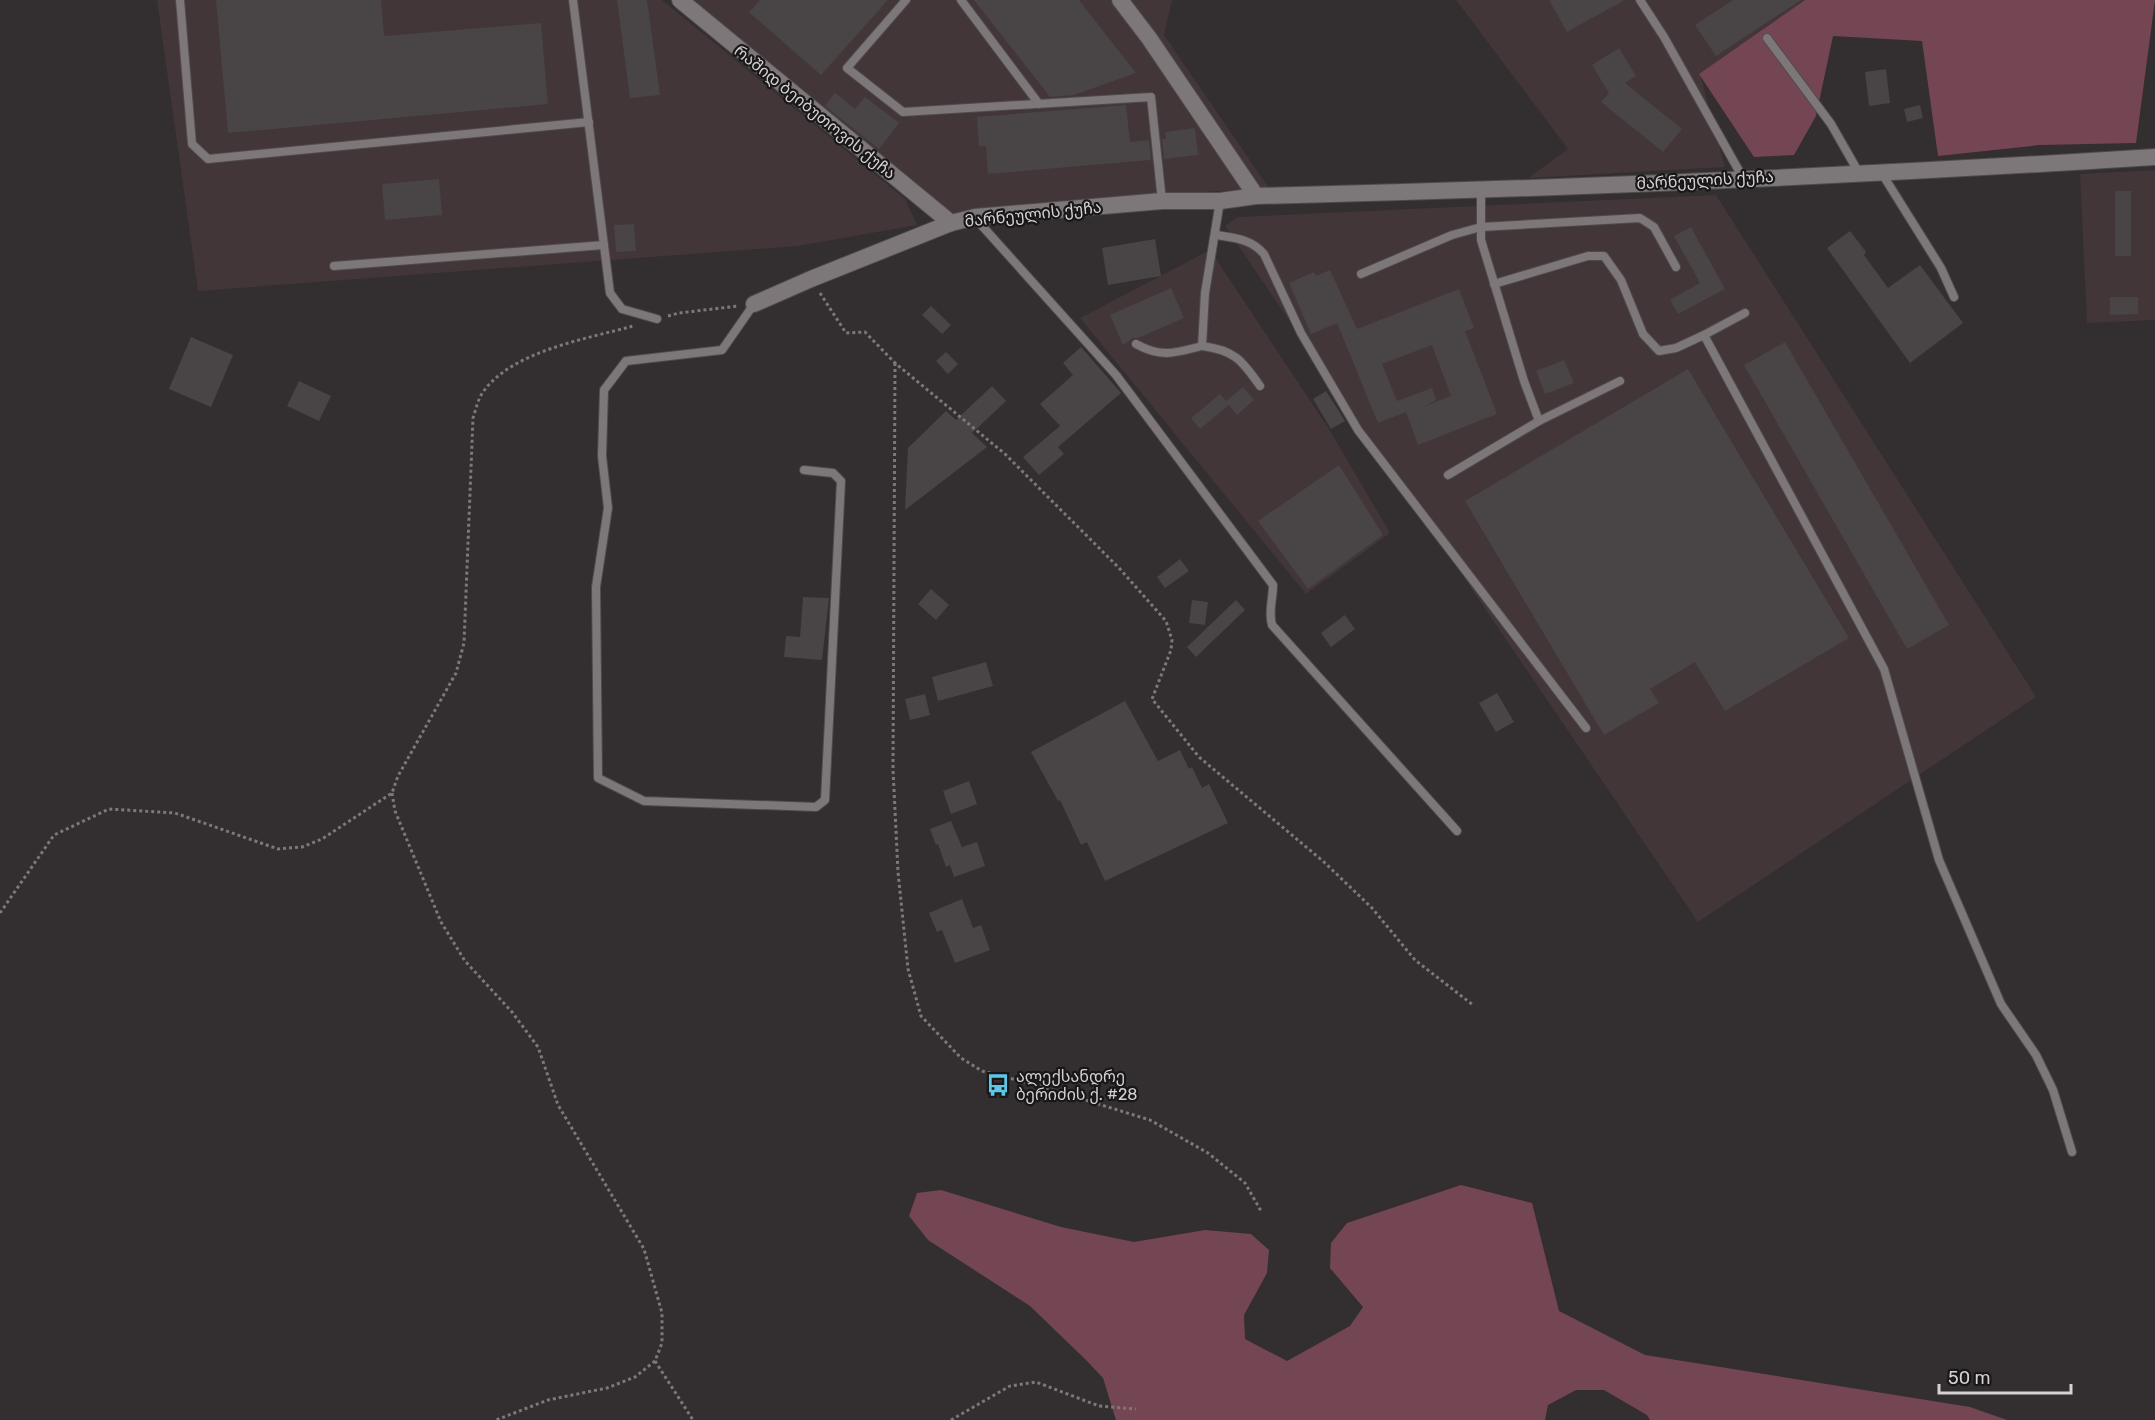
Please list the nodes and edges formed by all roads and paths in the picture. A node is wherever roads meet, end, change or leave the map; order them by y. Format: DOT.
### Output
graph roads {
  1 [pos="180,0"];
  2 [pos="573,0"];
  3 [pos="680,0"];
  4 [pos="906,0"];
  5 [pos="961,0"];
  6 [pos="1120,0"];
  7 [pos="1640,0"];
  8 [pos="1767,38"];
  9 [pos="1039,104"];
  10 [pos="589,122"];
  11 [pos="2155,158"];
  12 [pos="1881,172"];
  13 [pos="1859,173"];
  14 [pos="1743,178"];
  15 [pos="1481,190"];
  16 [pos="1256,196"];
  17 [pos="1162,201"];
  18 [pos="1220,201"];
  19 [pos="975,217"];
  20 [pos="951,223"];
  21 [pos="1481,228"];
  22 [pos="1216,235"];
  23 [pos="604,245"];
  24 [pos="334,266"];
  25 [pos="1676,267"];
  26 [pos="1361,274"];
  27 [pos="811,279"];
  28 [pos="1494,284"];
  29 [pos="1954,297"];
  30 [pos="754,304"];
  31 [pos="1745,313"];
  32 [pos="657,319"];
  33 [pos="1704,335"];
  34 [pos="1136,344"];
  35 [pos="1202,346"];
  36 [pos="895,363"];
  37 [pos="1620,381"];
  38 [pos="1260,386"];
  39 [pos="1539,420"];
  40 [pos="804,470"];
  41 [pos="1448,475"];
  42 [pos="1586,728"];
  43 [pos="392,793"];
  44 [pos="1457,831"];
  45 [pos="0,913"];
  46 [pos="1473,1005"];
  47 [pos="2072,1152"];
  48 [pos="1261,1211"];
  49 [pos="655,1361"];
  50 [pos="1136,1409"];
  51 [pos="496,1420"];
  52 [pos="693,1420"];
  53 [pos="951,1420"];
  1 -- 10 [label="lane"];
  2 -- 10 [label="lane"];
  3 -- 20 [label="street, რაშიდ ბეიბუთოვის ქუჩა"];
  4 -- 9 [label="lane"];
  5 -- 9 [label="lane"];
  6 -- 16 [label="street"];
  7 -- 14 [label="lane"];
  8 -- 13 [label="lane"];
  9 -- 17 [label="lane"];
  10 -- 23 [label="lane"];
  11 -- 12 [label="street, მარნეულის ქუჩა"];
  12 -- 13 [label="street, მარნეულის ქუჩა"];
  12 -- 29 [label="lane"];
  13 -- 14 [label="street, მარნეულის ქუჩა"];
  14 -- 15 [label="street, მარნეულის ქუჩა"];
  15 -- 16 [label="street, მარნეულის ქუჩა"];
  15 -- 21 [label="lane"];
  16 -- 18 [label="street, მარნეულის ქუჩა"];
  17 -- 18 [label="street, მარნეულის ქუჩა"];
  17 -- 19 [label="street, მარნეულის ქუჩა"];
  18 -- 22 [label="lane"];
  19 -- 20 [label="street, მარნეულის ქუჩა"];
  19 -- 44 [label="lane"];
  20 -- 27 [label="street, მარნეულის ქუჩა"];
  21 -- 25 [label="lane"];
  21 -- 26 [label="lane"];
  21 -- 28 [label="lane"];
  22 -- 35 [label="lane"];
  22 -- 42 [label="lane"];
  23 -- 24 [label="lane"];
  23 -- 32 [label="lane"];
  27 -- 30 [label="street, მარნეულის ქუჩა"];
  27 -- 36 [label="path"];
  28 -- 33 [label="lane"];
  28 -- 39 [label="lane"];
  30 -- 32 [label="path"];
  30 -- 40 [label="lane"];
  31 -- 33 [label="lane"];
  32 -- 43 [label="path"];
  33 -- 47 [label="lane"];
  34 -- 35 [label="lane"];
  35 -- 38 [label="lane"];
  36 -- 46 [label="path"];
  36 -- 48 [label="path"];
  37 -- 39 [label="lane"];
  39 -- 41 [label="lane"];
  43 -- 45 [label="path"];
  43 -- 49 [label="path"];
  49 -- 51 [label="path"];
  49 -- 52 [label="path"];
  50 -- 53 [label="path"];
}
